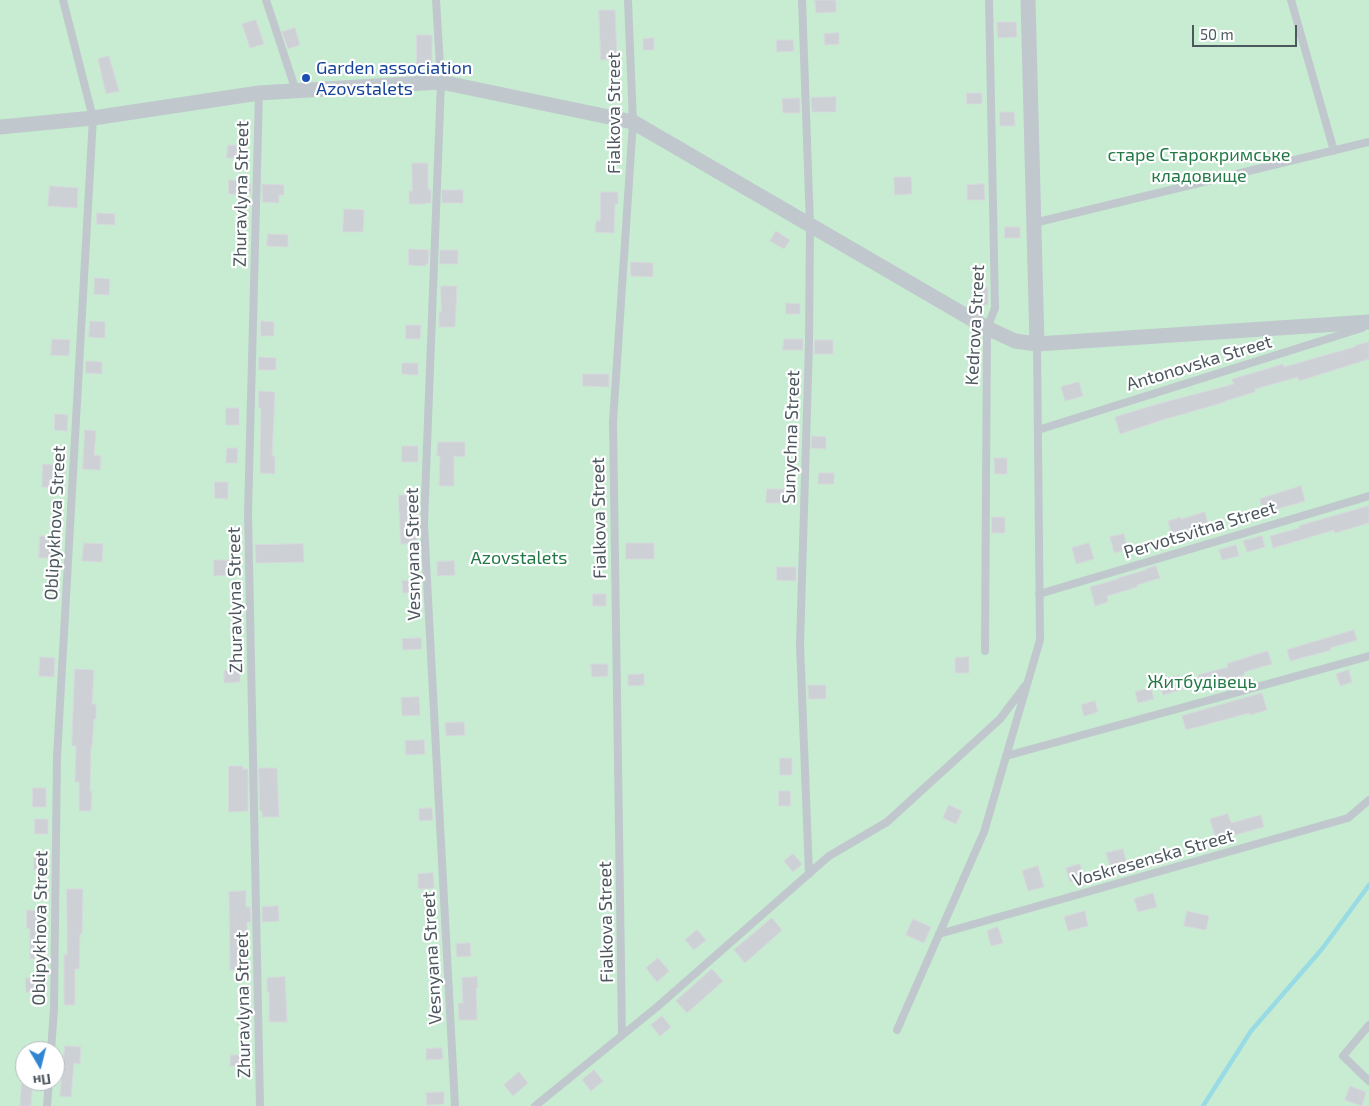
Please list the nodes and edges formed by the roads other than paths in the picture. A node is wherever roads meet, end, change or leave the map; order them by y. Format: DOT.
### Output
graph roads {
  1 [pos="63,0"];
  2 [pos="266,0"];
  3 [pos="436,0"];
  4 [pos="628,0"];
  5 [pos="802,0"];
  6 [pos="989,0"];
  7 [pos="1028,0"];
  8 [pos="1291,0"];
  9 [pos="441,82"];
  10 [pos="296,91"];
  11 [pos="259,93"];
  12 [pos="93,118"];
  13 [pos="633,122"];
  14 [pos="0,127"];
  15 [pos="1369,142"];
  16 [pos="1334,150"];
  17 [pos="1034,223"];
  18 [pos="810,225"];
  19 [pos="1369,322"];
  20 [pos="1369,326"];
  21 [pos="987,328"];
  22 [pos="1037,344"];
  23 [pos="1038,430"];
  24 [pos="1369,496"];
  25 [pos="1040,594"];
  26 [pos="985,651"];
  27 [pos="1369,656"];
  28 [pos="1028,682"];
  29 [pos="1006,756"];
  30 [pos="1369,800"];
  31 [pos="808,874"];
  32 [pos="939,934"];
  33 [pos="1369,1025"];
  34 [pos="897,1030"];
  35 [pos="622,1035"];
  36 [pos="52,1041"];
  37 [pos="1369,1081"];
  38 [pos="49,1091"];
  39 [pos="48,1106"];
  40 [pos="260,1106"];
  41 [pos="456,1106"];
  42 [pos="535,1106"];
  1 -- 12 [label="lane, Oblipykhova Street"];
  2 -- 10 [label="lane"];
  3 -- 9 [label="lane, Vesnyana Street"];
  4 -- 13 [label="lane, Fialkova Street"];
  5 -- 18 [label="lane, Sunychna Street"];
  6 -- 21 [label="lane, Kedrova Street"];
  7 -- 17 [label="street"];
  8 -- 16 [label="lane"];
  9 -- 10 [label="street"];
  9 -- 13 [label="street"];
  9 -- 41 [label="lane, Vesnyana Street"];
  10 -- 11 [label="street"];
  11 -- 12 [label="street"];
  11 -- 40 [label="lane, Zhuravlyna Street"];
  12 -- 14 [label="street"];
  12 -- 36 [label="lane, Oblipykhova Street"];
  13 -- 18 [label="street"];
  13 -- 35 [label="lane, Fialkova Street"];
  15 -- 16 [label="lane"];
  16 -- 17 [label="lane"];
  17 -- 22 [label="street"];
  18 -- 21 [label="street"];
  18 -- 31 [label="lane, Sunychna Street"];
  19 -- 22 [label="street"];
  20 -- 23 [label="lane, Antonovska Street"];
  21 -- 22 [label="street"];
  21 -- 26 [label="lane, Kedrova Street"];
  22 -- 23 [label="lane"];
  23 -- 25 [label="lane"];
  24 -- 25 [label="lane, Pervotsvitna Street"];
  25 -- 28 [label="lane"];
  27 -- 29 [label="lane"];
  28 -- 29 [label="lane"];
  28 -- 31 [label="lane"];
  29 -- 32 [label="lane"];
  30 -- 32 [label="lane, Voskresenska Street"];
  31 -- 35 [label="lane"];
  32 -- 34 [label="lane"];
  33 -- 37 [label="lane"];
  35 -- 42 [label="lane"];
  38 -- 39 [label="lane"];
}
